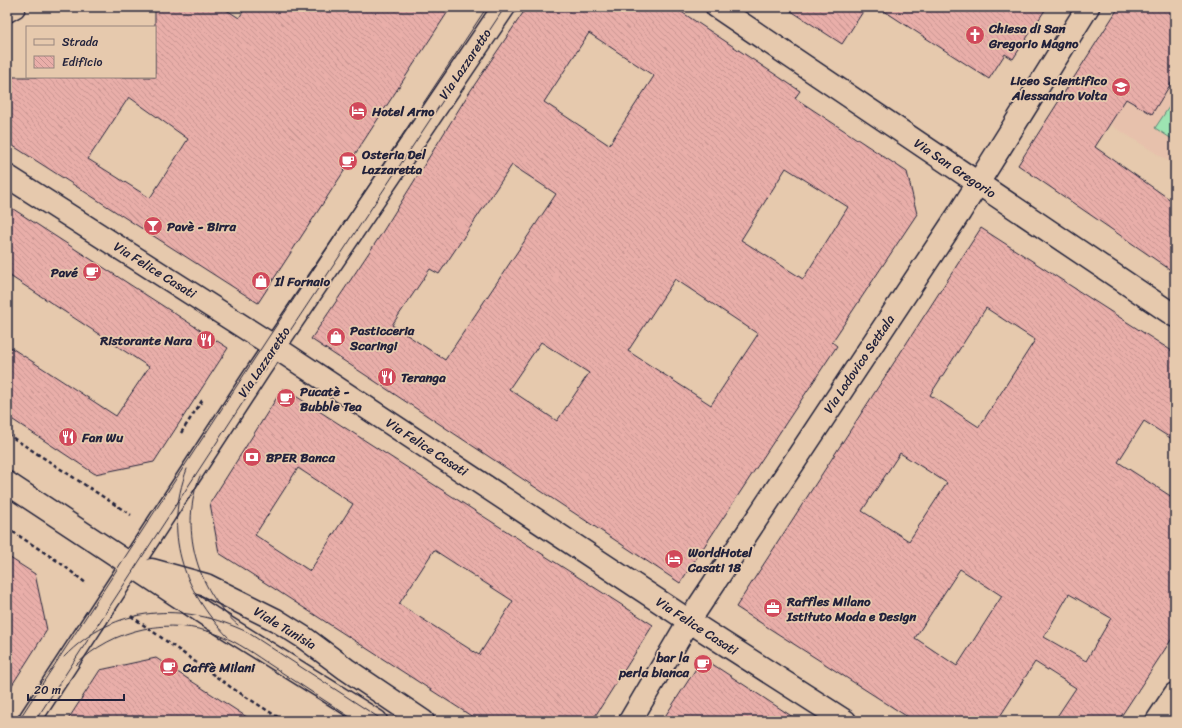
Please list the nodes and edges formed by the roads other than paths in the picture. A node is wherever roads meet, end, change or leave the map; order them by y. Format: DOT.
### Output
graph roads {
  1 [pos="14,7"];
  2 [pos="504,7"];
  3 [pos="717,7"];
  4 [pos="1088,7"];
  5 [pos="7,11"];
  6 [pos="7,176"];
  7 [pos="978,184"];
  8 [pos="1175,316"];
  9 [pos="274,346"];
  10 [pos="7,483"];
  11 [pos="132,564"];
  12 [pos="689,621"];
  13 [pos="1175,694"];
  14 [pos="29,721"];
  15 [pos="376,721"];
  16 [pos="423,721"];
  17 [pos="630,721"];
  18 [pos="845,721"];
  19 [pos="1157,721"];
  1 -- 5 [label="street"];
  2 -- 9 [label="street, Via Lazzaretto"];
  3 -- 7 [label="street, Via San Gregorio"];
  4 -- 7 [label="street, Via Lodovico Settala"];
  6 -- 9 [label="street, Via Felice Casati"];
  7 -- 8 [label="street, Via San Gregorio"];
  7 -- 12 [label="street, Via Lodovico Settala"];
  9 -- 11 [label="street, Via Lazzaretto"];
  9 -- 12 [label="street, Via Felice Casati"];
  10 -- 11 [label="street, Viale Tunisia"];
  11 -- 14 [label="street, Via Lazzaretto"];
  11 -- 15 [label="street, Viale Tunisia"];
  11 -- 16 [label="street, Viale Tunisia"];
  12 -- 17 [label="street, Via Lodovico Settala"];
  12 -- 18 [label="street, Via Felice Casati"];
  13 -- 19 [label="street"];
}
